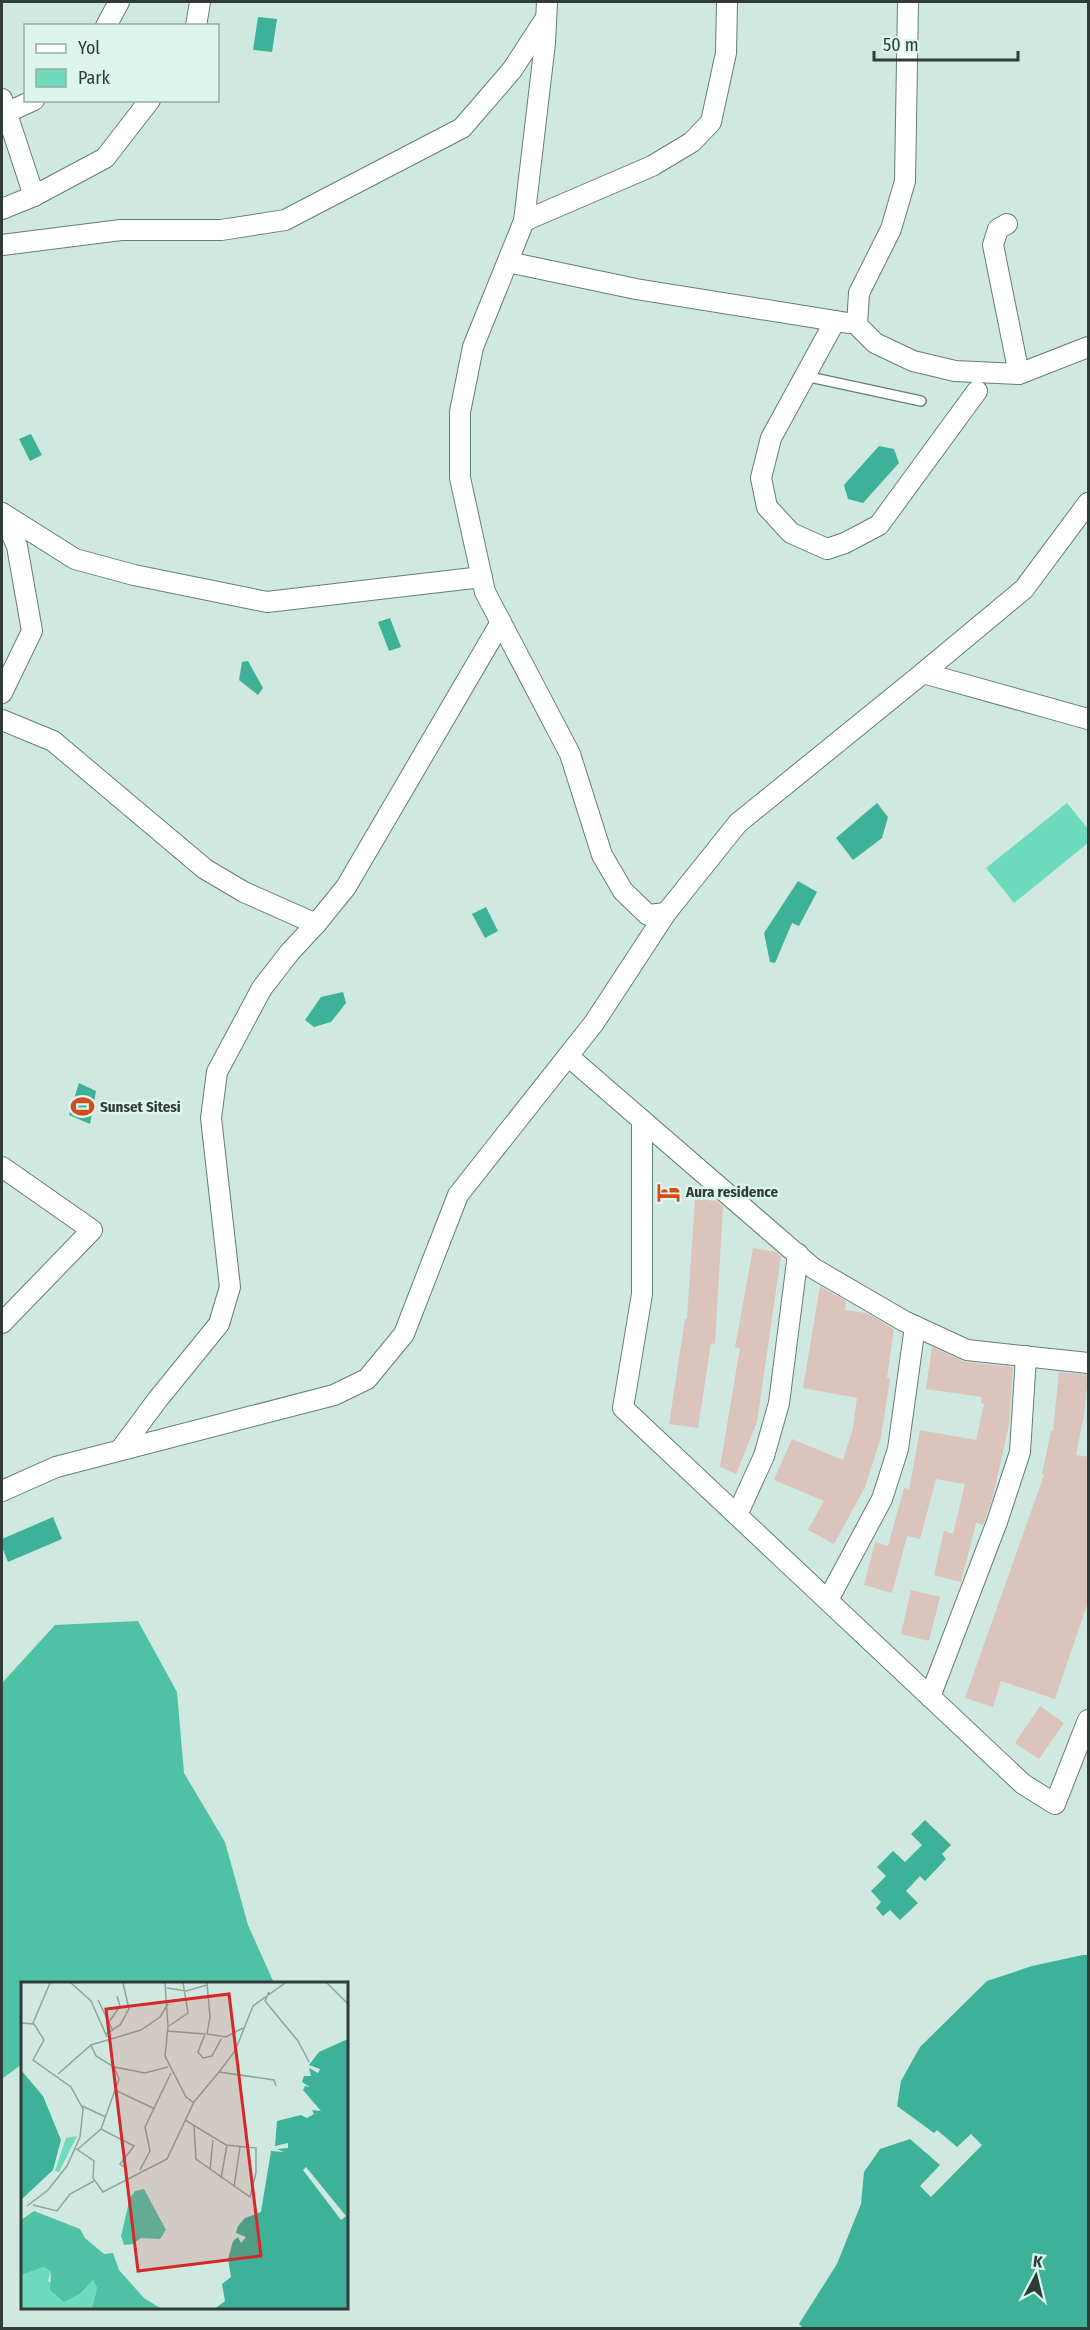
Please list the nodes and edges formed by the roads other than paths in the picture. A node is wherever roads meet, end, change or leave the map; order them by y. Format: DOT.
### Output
graph roads {
  1 [pos="119,2"];
  2 [pos="200,2"];
  3 [pos="727,2"];
  4 [pos="908,2"];
  5 [pos="546,10"];
  6 [pos="107,24"];
  7 [pos="196,24"];
  8 [pos="24,102"];
  9 [pos="148,102"];
  10 [pos="4,106"];
  11 [pos="34,196"];
  12 [pos="2,209"];
  13 [pos="524,221"];
  14 [pos="1006,224"];
  15 [pos="2,245"];
  16 [pos="508,262"];
  17 [pos="835,321"];
  18 [pos="857,325"];
  19 [pos="1089,347"];
  20 [pos="1019,374"];
  21 [pos="805,376"];
  22 [pos="977,391"];
  23 [pos="921,401"];
  24 [pos="1089,503"];
  25 [pos="2,513"];
  26 [pos="482,577"];
  27 [pos="501,622"];
  28 [pos="923,673"];
  29 [pos="2,693"];
  30 [pos="1089,719"];
  31 [pos="2,720"];
  32 [pos="666,913"];
  33 [pos="316,924"];
  34 [pos="568,1056"];
  35 [pos="642,1120"];
  36 [pos="2,1167"];
  37 [pos="798,1254"];
  38 [pos="2,1323"];
  39 [pos="915,1326"];
  40 [pos="1026,1356"];
  41 [pos="1089,1363"];
  42 [pos="120,1450"];
  43 [pos="2,1491"];
  44 [pos="737,1515"];
  45 [pos="828,1600"];
  46 [pos="930,1696"];
  47 [pos="1089,1720"];
  1 -- 6 [label="street"];
  2 -- 7 [label="street"];
  3 -- 13 [label="street"];
  4 -- 18 [label="street"];
  5 -- 13 [label="street"];
  5 -- 15 [label="street"];
  8 -- 10 [label="street"];
  9 -- 11 [label="street"];
  10 -- 11 [label="street"];
  11 -- 12 [label="street"];
  13 -- 16 [label="street"];
  14 -- 20 [label="street"];
  16 -- 17 [label="street"];
  16 -- 26 [label="street"];
  17 -- 18 [label="street"];
  17 -- 21 [label="street"];
  18 -- 20 [label="street"];
  19 -- 20 [label="street"];
  21 -- 22 [label="street"];
  21 -- 23 [label="lane"];
  24 -- 28 [label="street"];
  25 -- 26 [label="street"];
  25 -- 29 [label="street"];
  26 -- 27 [label="street"];
  27 -- 32 [label="street"];
  27 -- 33 [label="street"];
  28 -- 30 [label="street"];
  28 -- 32 [label="street"];
  31 -- 33 [label="street"];
  32 -- 34 [label="street"];
  33 -- 42 [label="street"];
  34 -- 35 [label="street"];
  34 -- 42 [label="street"];
  35 -- 37 [label="street"];
  35 -- 44 [label="street"];
  36 -- 38 [label="street"];
  37 -- 39 [label="street"];
  37 -- 44 [label="street"];
  39 -- 40 [label="street"];
  39 -- 45 [label="street"];
  40 -- 41 [label="street"];
  40 -- 46 [label="street"];
  42 -- 43 [label="street"];
  44 -- 45 [label="street"];
  45 -- 46 [label="street"];
  46 -- 47 [label="street"];
}
